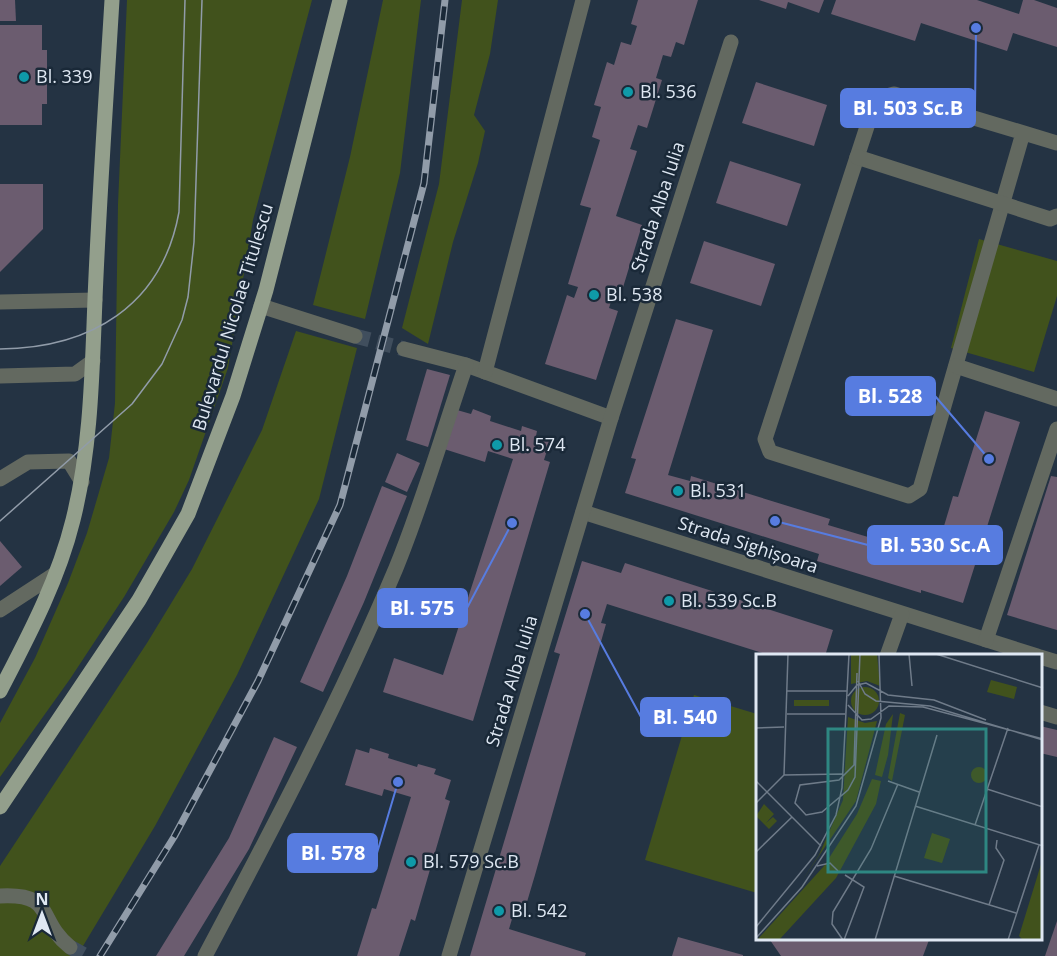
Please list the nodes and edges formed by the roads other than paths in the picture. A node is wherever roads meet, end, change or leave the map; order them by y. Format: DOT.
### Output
graph roads {
  1 [pos="112,0"];
  2 [pos="340,0"];
  3 [pos="583,0"];
  4 [pos="731,42"];
  5 [pos="1023,133"];
  6 [pos="1057,143"];
  7 [pos="857,157"];
  8 [pos="1003,204"];
  9 [pos="1057,216"];
  10 [pos="95,300"];
  11 [pos="0,302"];
  12 [pos="261,306"];
  13 [pos="355,336"];
  14 [pos="405,349"];
  15 [pos="93,361"];
  16 [pos="466,365"];
  17 [pos="956,366"];
  18 [pos="485,372"];
  19 [pos="0,376"];
  20 [pos="1057,399"];
  21 [pos="611,418"];
  22 [pos="1057,429"];
  23 [pos="0,479"];
  24 [pos="82,482"];
  25 [pos="583,512"];
  26 [pos="55,574"];
  27 [pos="0,610"];
  28 [pos="902,614"];
  29 [pos="986,640"];
  30 [pos="888,654"];
  31 [pos="1030,654"];
  32 [pos="1042,658"];
  33 [pos="1057,662"];
  34 [pos="0,691"];
  35 [pos="1042,712"];
  36 [pos="1057,717"];
  37 [pos="0,807"];
  38 [pos="0,896"];
  39 [pos="70,947"];
  40 [pos="205,956"];
  41 [pos="449,956"];
  1 -- 10 [label="main road"];
  2 -- 12 [label="main road, Bulevardul Nicolae Titulescu"];
  3 -- 18 [label="street"];
  4 -- 21 [label="street, Strada Alba Iulia"];
  5 -- 6 [label="street"];
  5 -- 7 [label="street"];
  5 -- 8 [label="street"];
  7 -- 8 [label="street"];
  7 -- 17 [label="street"];
  8 -- 9 [label="street"];
  8 -- 17 [label="street"];
  10 -- 11 [label="street"];
  10 -- 15 [label="main road"];
  12 -- 13 [label="street"];
  12 -- 37 [label="main road, Bulevardul Nicolae Titulescu"];
  14 -- 16 [label="street"];
  15 -- 19 [label="street"];
  15 -- 24 [label="main road"];
  16 -- 18 [label="street"];
  16 -- 40 [label="street"];
  17 -- 20 [label="street"];
  18 -- 21 [label="street"];
  21 -- 25 [label="street, Strada Alba Iulia"];
  22 -- 29 [label="street"];
  23 -- 24 [label="street"];
  24 -- 26 [label="main road"];
  25 -- 28 [label="street, Strada Sighișoara"];
  25 -- 41 [label="street, Strada Alba Iulia"];
  26 -- 27 [label="street"];
  26 -- 34 [label="main road"];
  28 -- 29 [label="street, Strada Sighișoara"];
  28 -- 30 [label="street"];
  29 -- 31 [label="street, Strada Sighișoara"];
  32 -- 33 [label="street, Strada Sighișoara"];
  35 -- 36 [label="street"];
  38 -- 39 [label="street"];
}
